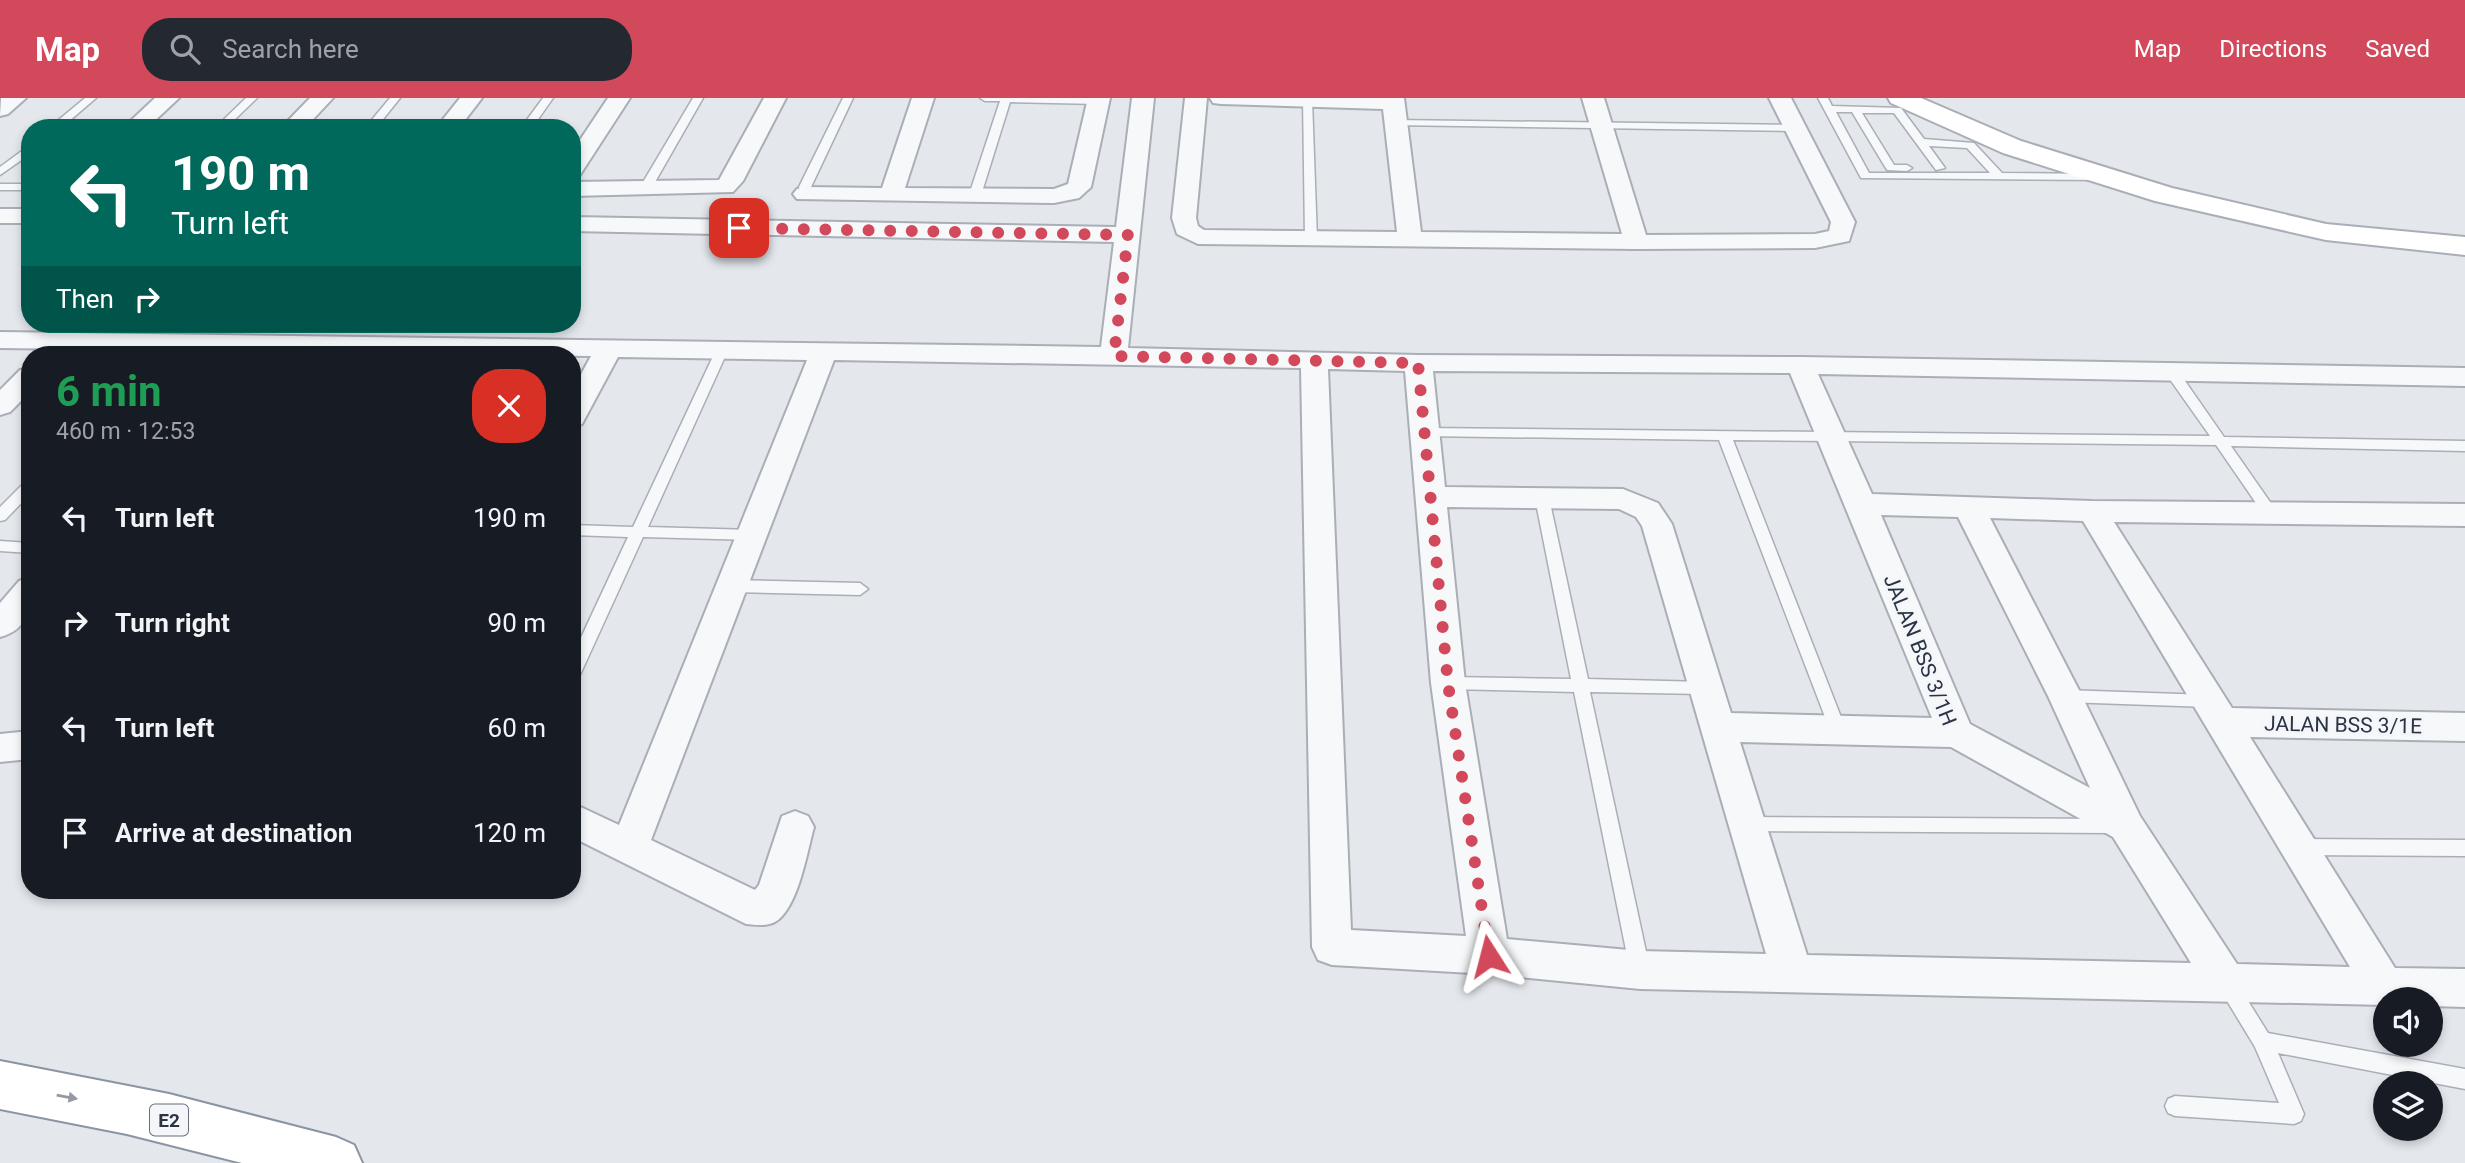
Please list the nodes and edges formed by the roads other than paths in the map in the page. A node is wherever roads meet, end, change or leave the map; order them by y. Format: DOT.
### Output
graph roads {
  1 [pos="15,98"];
  2 [pos="91,98"];
  3 [pos="168,98"];
  4 [pos="252,98"];
  5 [pos="322,98"];
  6 [pos="395,98"];
  7 [pos="471,98"];
  8 [pos="548,98"];
  9 [pos="619,98"];
  10 [pos="698,98"];
  11 [pos="775,98"];
  12 [pos="848,98"];
  13 [pos="923,98"];
  14 [pos="985,98"];
  15 [pos="1006,98"];
  16 [pos="1143,98"];
  17 [pos="1196,98"];
  18 [pos="1221,98"];
  19 [pos="1592,98"];
  20 [pos="1780,98"];
  21 [pos="1823,98"];
  22 [pos="1900,98"];
  23 [pos="1935,98"];
  24 [pos="1099,99"];
  25 [pos="1307,100"];
  26 [pos="1394,108"];
  27 [pos="0,109"];
  28 [pos="1830,109"];
  29 [pos="1855,109"];
  30 [pos="65,119"];
  31 [pos="144,119"];
  32 [pos="230,119"];
  33 [pos="301,119"];
  34 [pos="378,119"];
  35 [pos="454,119"];
  36 [pos="533,119"];
  37 [pos="1601,125"];
  38 [pos="1796,128"];
  39 [pos="1921,142"];
  40 [pos="21,155"];
  41 [pos="581,156"];
  42 [pos="1940,168"];
  43 [pos="1990,168"];
  44 [pos="0,172"];
  45 [pos="1999,177"];
  46 [pos="2109,177"];
  47 [pos="0,187"];
  48 [pos="21,187"];
  49 [pos="581,189"];
  50 [pos="645,189"];
  51 [pos="805,194"];
  52 [pos="891,195"];
  53 [pos="975,195"];
  54 [pos="0,216"];
  55 [pos="21,216"];
  56 [pos="581,225"];
  57 [pos="2465,231"];
  58 [pos="1128,235"];
  59 [pos="1311,239"];
  60 [pos="1410,240"];
  61 [pos="1636,242"];
  62 [pos="2465,246"];
  63 [pos="0,340"];
  64 [pos="44,346"];
  65 [pos="581,349"];
  66 [pos="609,349"];
  67 [pos="722,350"];
  68 [pos="824,352"];
  69 [pos="1114,356"];
  70 [pos="1314,360"];
  71 [pos="1418,363"];
  72 [pos="1800,365"];
  73 [pos="2171,371"];
  74 [pos="2465,377"];
  75 [pos="21,385"];
  76 [pos="581,401"];
  77 [pos="0,406"];
  78 [pos="1422,432"];
  79 [pos="1724,435"];
  80 [pos="1831,435"];
  81 [pos="2220,441"];
  82 [pos="2465,446"];
  83 [pos="21,494"];
  84 [pos="1429,497"];
  85 [pos="1542,498"];
  86 [pos="1861,505"];
  87 [pos="1969,508"];
  88 [pos="2092,511"];
  89 [pos="2270,512"];
  90 [pos="2465,515"];
  91 [pos="0,516"];
  92 [pos="581,530"];
  93 [pos="639,531"];
  94 [pos="753,535"];
  95 [pos="0,546"];
  96 [pos="21,547"];
  97 [pos="733,586"];
  98 [pos="860,589"];
  99 [pos="21,600"];
  100 [pos="0,625"];
  101 [pos="581,656"];
  102 [pos="1448,684"];
  103 [pos="1579,686"];
  104 [pos="1704,688"];
  105 [pos="2065,696"];
  106 [pos="2214,711"];
  107 [pos="1718,727"];
  108 [pos="2465,727"];
  109 [pos="1838,730"];
  110 [pos="1956,733"];
  111 [pos="21,746"];
  112 [pos="0,748"];
  113 [pos="581,824"];
  114 [pos="1747,824"];
  115 [pos="2126,826"];
  116 [pos="794,827"];
  117 [pos="629,847"];
  118 [pos="2296,847"];
  119 [pos="2465,848"];
  120 [pos="1489,956"];
  121 [pos="1640,970"];
  122 [pos="1792,974"];
  123 [pos="2227,984"];
  124 [pos="2384,986"];
  125 [pos="2465,988"];
  126 [pos="2262,1041"];
  127 [pos="2465,1079"];
  128 [pos="0,1085"];
  129 [pos="2175,1106"];
  130 [pos="335,1163"];
  1 -- 27 [label="street"];
  2 -- 30 [label="lane"];
  3 -- 31 [label="street"];
  4 -- 32 [label="lane"];
  5 -- 33 [label="street"];
  6 -- 34 [label="lane"];
  7 -- 35 [label="street"];
  8 -- 36 [label="lane"];
  9 -- 41 [label="street"];
  10 -- 50 [label="lane"];
  11 -- 50 [label="street"];
  12 -- 51 [label="lane"];
  13 -- 52 [label="street"];
  14 -- 15 [label="lane"];
  15 -- 24 [label="lane"];
  15 -- 53 [label="lane"];
  16 -- 58 [label="street"];
  17 -- 59 [label="street"];
  18 -- 25 [label="street"];
  19 -- 37 [label="street"];
  20 -- 38 [label="street"];
  21 -- 28 [label="lane"];
  22 -- 46 [label="main road"];
  23 -- 57 [label="main road"];
  24 -- 53 [label="street"];
  25 -- 26 [label="street"];
  25 -- 59 [label="lane"];
  26 -- 37 [label="lane"];
  26 -- 60 [label="street"];
  28 -- 29 [label="lane"];
  28 -- 45 [label="lane"];
  29 -- 39 [label="lane"];
  29 -- 42 [label="lane"];
  37 -- 38 [label="lane"];
  37 -- 61 [label="street"];
  38 -- 61 [label="street"];
  39 -- 42 [label="lane"];
  39 -- 43 [label="lane"];
  40 -- 44 [label="lane"];
  42 -- 43 [label="lane"];
  43 -- 45 [label="lane"];
  45 -- 46 [label="lane"];
  46 -- 62 [label="main road"];
  47 -- 48 [label="lane"];
  49 -- 50 [label="street"];
  51 -- 52 [label="street"];
  52 -- 53 [label="street"];
  54 -- 55 [label="street"];
  56 -- 58 [label="street"];
  58 -- 69 [label="street"];
  59 -- 60 [label="street"];
  60 -- 61 [label="street"];
  63 -- 64 [label="street"];
  65 -- 66 [label="street"];
  66 -- 67 [label="street"];
  66 -- 76 [label="street"];
  67 -- 68 [label="street"];
  67 -- 93 [label="lane"];
  68 -- 69 [label="street"];
  68 -- 94 [label="street"];
  69 -- 70 [label="street"];
  70 -- 71 [label="street"];
  70 -- 120 [label="street"];
  71 -- 72 [label="street"];
  71 -- 78 [label="street"];
  72 -- 73 [label="street"];
  72 -- 80 [label="street, JALAN BSS 3/1H"];
  73 -- 74 [label="street"];
  73 -- 81 [label="lane"];
  75 -- 77 [label="street"];
  78 -- 79 [label="lane"];
  78 -- 84 [label="street"];
  79 -- 80 [label="lane"];
  79 -- 109 [label="lane"];
  80 -- 81 [label="lane"];
  80 -- 86 [label="street, JALAN BSS 3/1H"];
  81 -- 82 [label="lane"];
  81 -- 89 [label="lane"];
  83 -- 91 [label="lane"];
  84 -- 85 [label="street"];
  84 -- 102 [label="street"];
  85 -- 103 [label="lane"];
  85 -- 104 [label="street"];
  86 -- 87 [label="street"];
  86 -- 110 [label="street, JALAN BSS 3/1H"];
  87 -- 88 [label="street"];
  87 -- 105 [label="street"];
  88 -- 89 [label="street"];
  88 -- 106 [label="street"];
  89 -- 90 [label="street"];
  92 -- 93 [label="lane"];
  93 -- 94 [label="lane"];
  93 -- 101 [label="lane"];
  94 -- 97 [label="street"];
  95 -- 96 [label="lane"];
  97 -- 98 [label="lane"];
  97 -- 117 [label="street"];
  99 -- 100 [label="street"];
  102 -- 103 [label="lane"];
  102 -- 120 [label="street"];
  103 -- 104 [label="lane"];
  103 -- 121 [label="lane"];
  104 -- 107 [label="street"];
  105 -- 106 [label="lane"];
  105 -- 115 [label="street"];
  106 -- 108 [label="street, JALAN BSS 3/1E"];
  106 -- 118 [label="street"];
  107 -- 109 [label="street, JALAN BSS 3/1H"];
  107 -- 114 [label="street"];
  109 -- 110 [label="street, JALAN BSS 3/1H"];
  110 -- 115 [label="street"];
  111 -- 112 [label="street"];
  113 -- 117 [label="street"];
  114 -- 115 [label="lane"];
  114 -- 122 [label="street"];
  115 -- 123 [label="street"];
  116 -- 117 [label="street"];
  118 -- 119 [label="lane"];
  118 -- 124 [label="street"];
  120 -- 121 [label="street"];
  121 -- 122 [label="street"];
  122 -- 123 [label="street"];
  123 -- 124 [label="street"];
  123 -- 126 [label="lane"];
  124 -- 125 [label="street"];
  126 -- 127 [label="lane"];
  126 -- 129 [label="lane"];
  128 -- 130 [label="main road, E2, one-way"];
}
